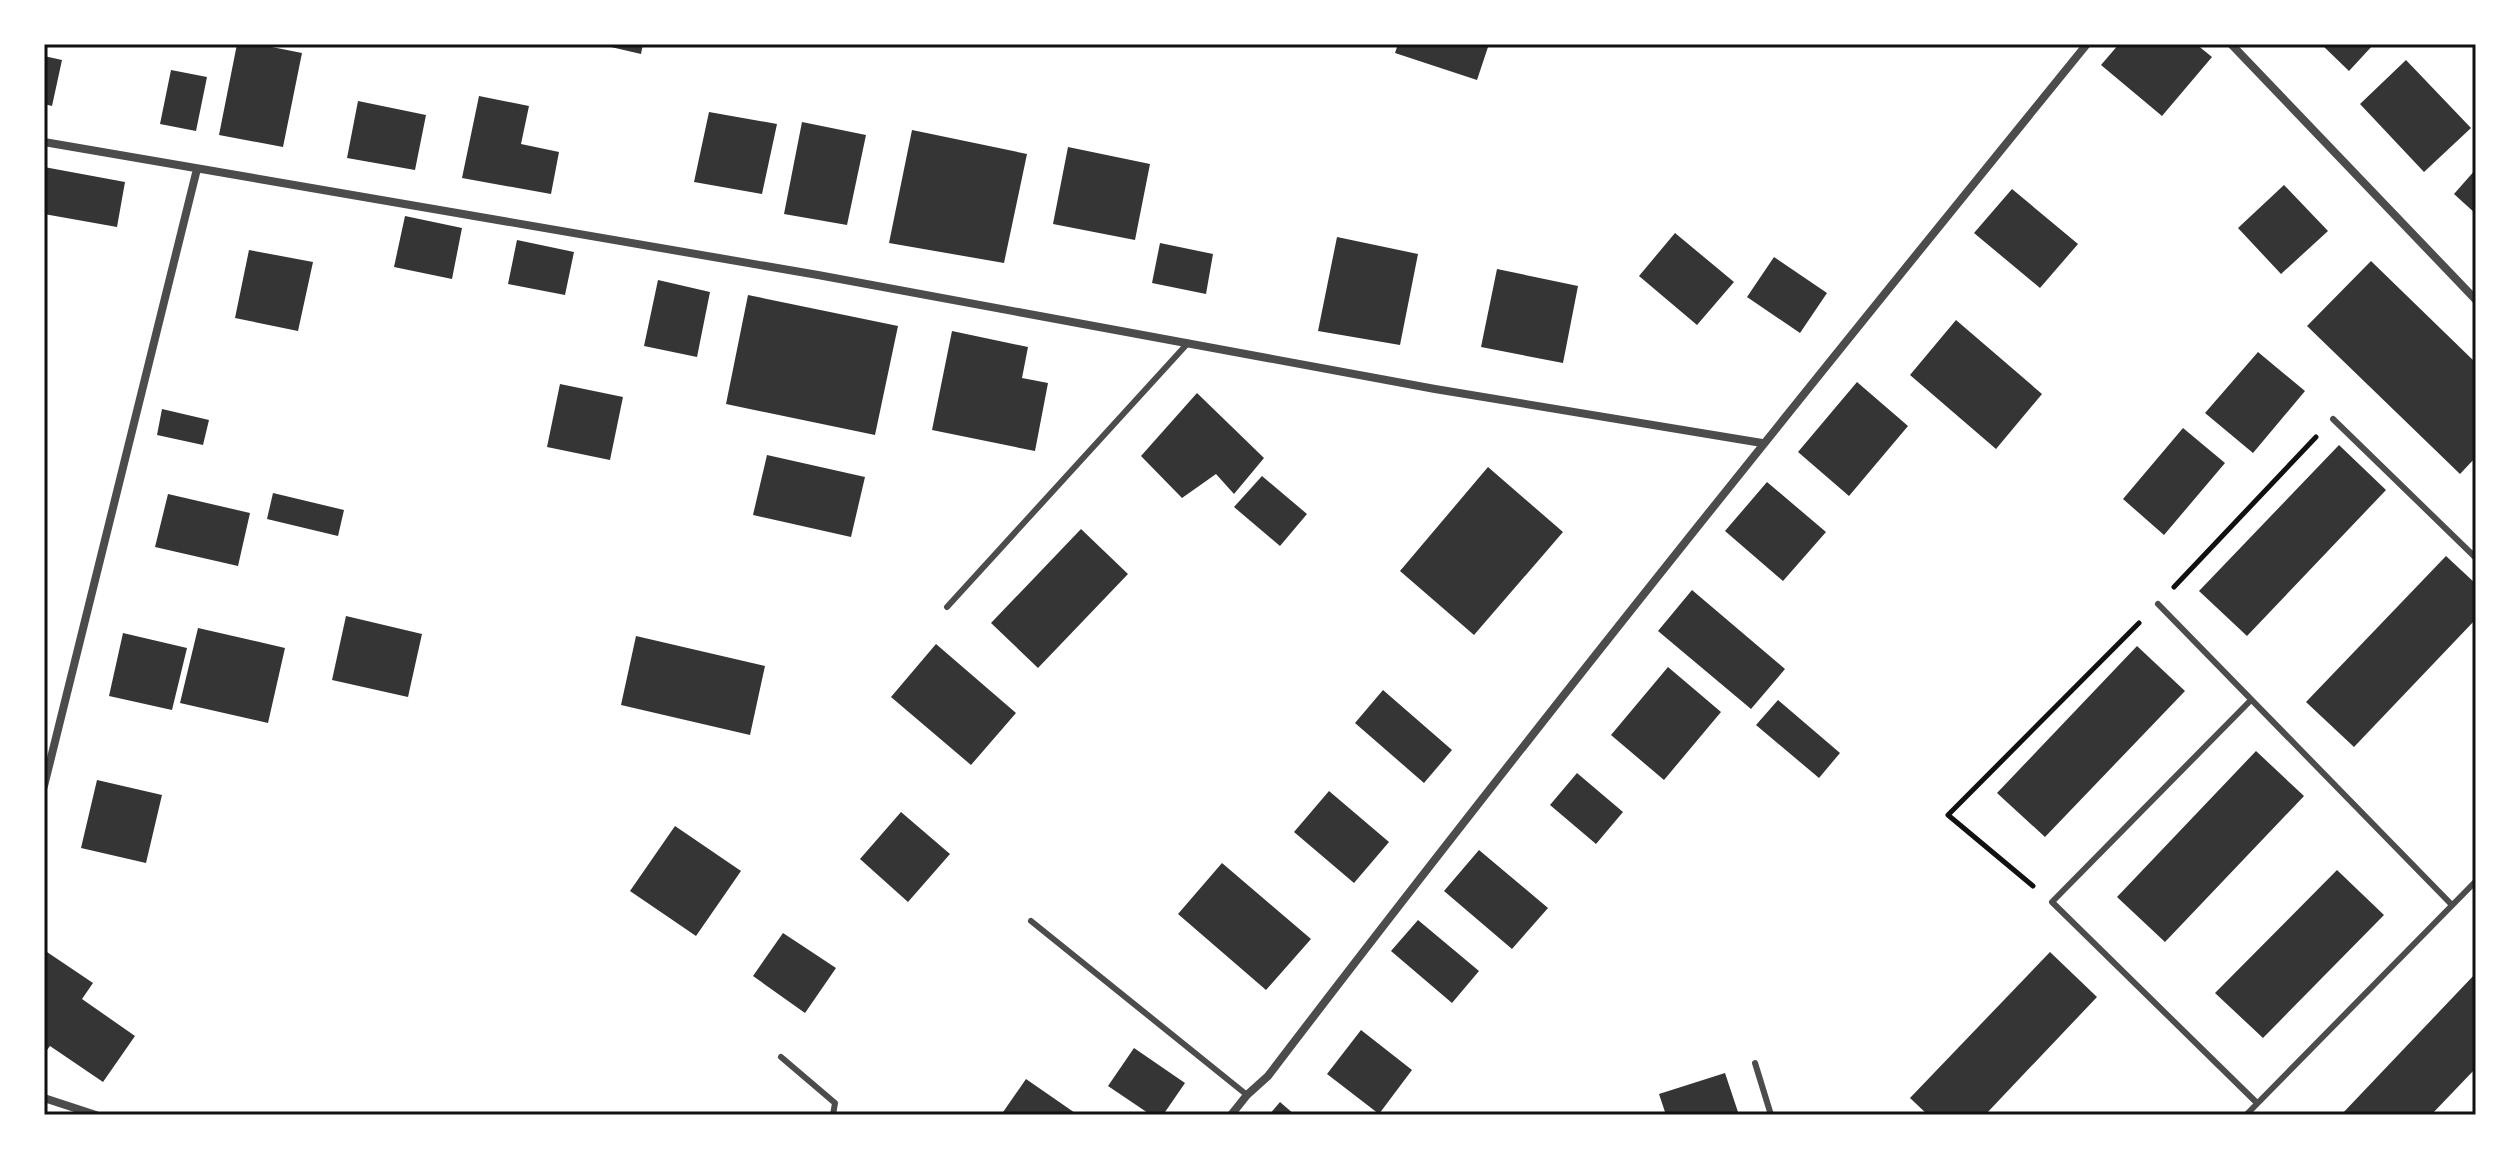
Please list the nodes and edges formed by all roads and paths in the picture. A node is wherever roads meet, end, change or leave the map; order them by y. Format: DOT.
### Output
graph roads {
  1 [pos="2087,44"];
  2 [pos="2231,44"];
  3 [pos="44,142"];
  4 [pos="197,169"];
  5 [pos="2476,300"];
  6 [pos="1188,343"];
  7 [pos="2333,419"];
  8 [pos="1762,443"];
  9 [pos="2476,558"];
  10 [pos="2158,604"];
  11 [pos="947,607"];
  12 [pos="2251,700"];
  13 [pos="44,786"];
  14 [pos="1948,815"];
  15 [pos="2476,881"];
  16 [pos="2052,902"];
  17 [pos="2452,905"];
  18 [pos="1031,921"];
  19 [pos="781,1057"];
  20 [pos="1755,1063"];
  21 [pos="1247,1095"];
  22 [pos="44,1098"];
  23 [pos="2257,1103"];
  24 [pos="96,1115"];
  25 [pos="833,1115"];
  26 [pos="1231,1115"];
  27 [pos="1771,1115"];
  28 [pos="2246,1115"];
  1 -- 8 [label="street"];
  2 -- 5 [label="street"];
  3 -- 4 [label="street"];
  4 -- 6 [label="street"];
  4 -- 13 [label="street"];
  6 -- 8 [label="street"];
  6 -- 11 [label="lane"];
  7 -- 9 [label="lane"];
  8 -- 21 [label="street"];
  10 -- 12 [label="lane"];
  12 -- 16 [label="lane"];
  12 -- 17 [label="lane"];
  14 -- 16 [label="path"];
  15 -- 17 [label="lane"];
  16 -- 23 [label="lane"];
  17 -- 23 [label="lane"];
  18 -- 21 [label="lane"];
  19 -- 25 [label="lane"];
  20 -- 27 [label="lane"];
  21 -- 26 [label="street"];
  22 -- 24 [label="street"];
  23 -- 28 [label="lane"];
}
